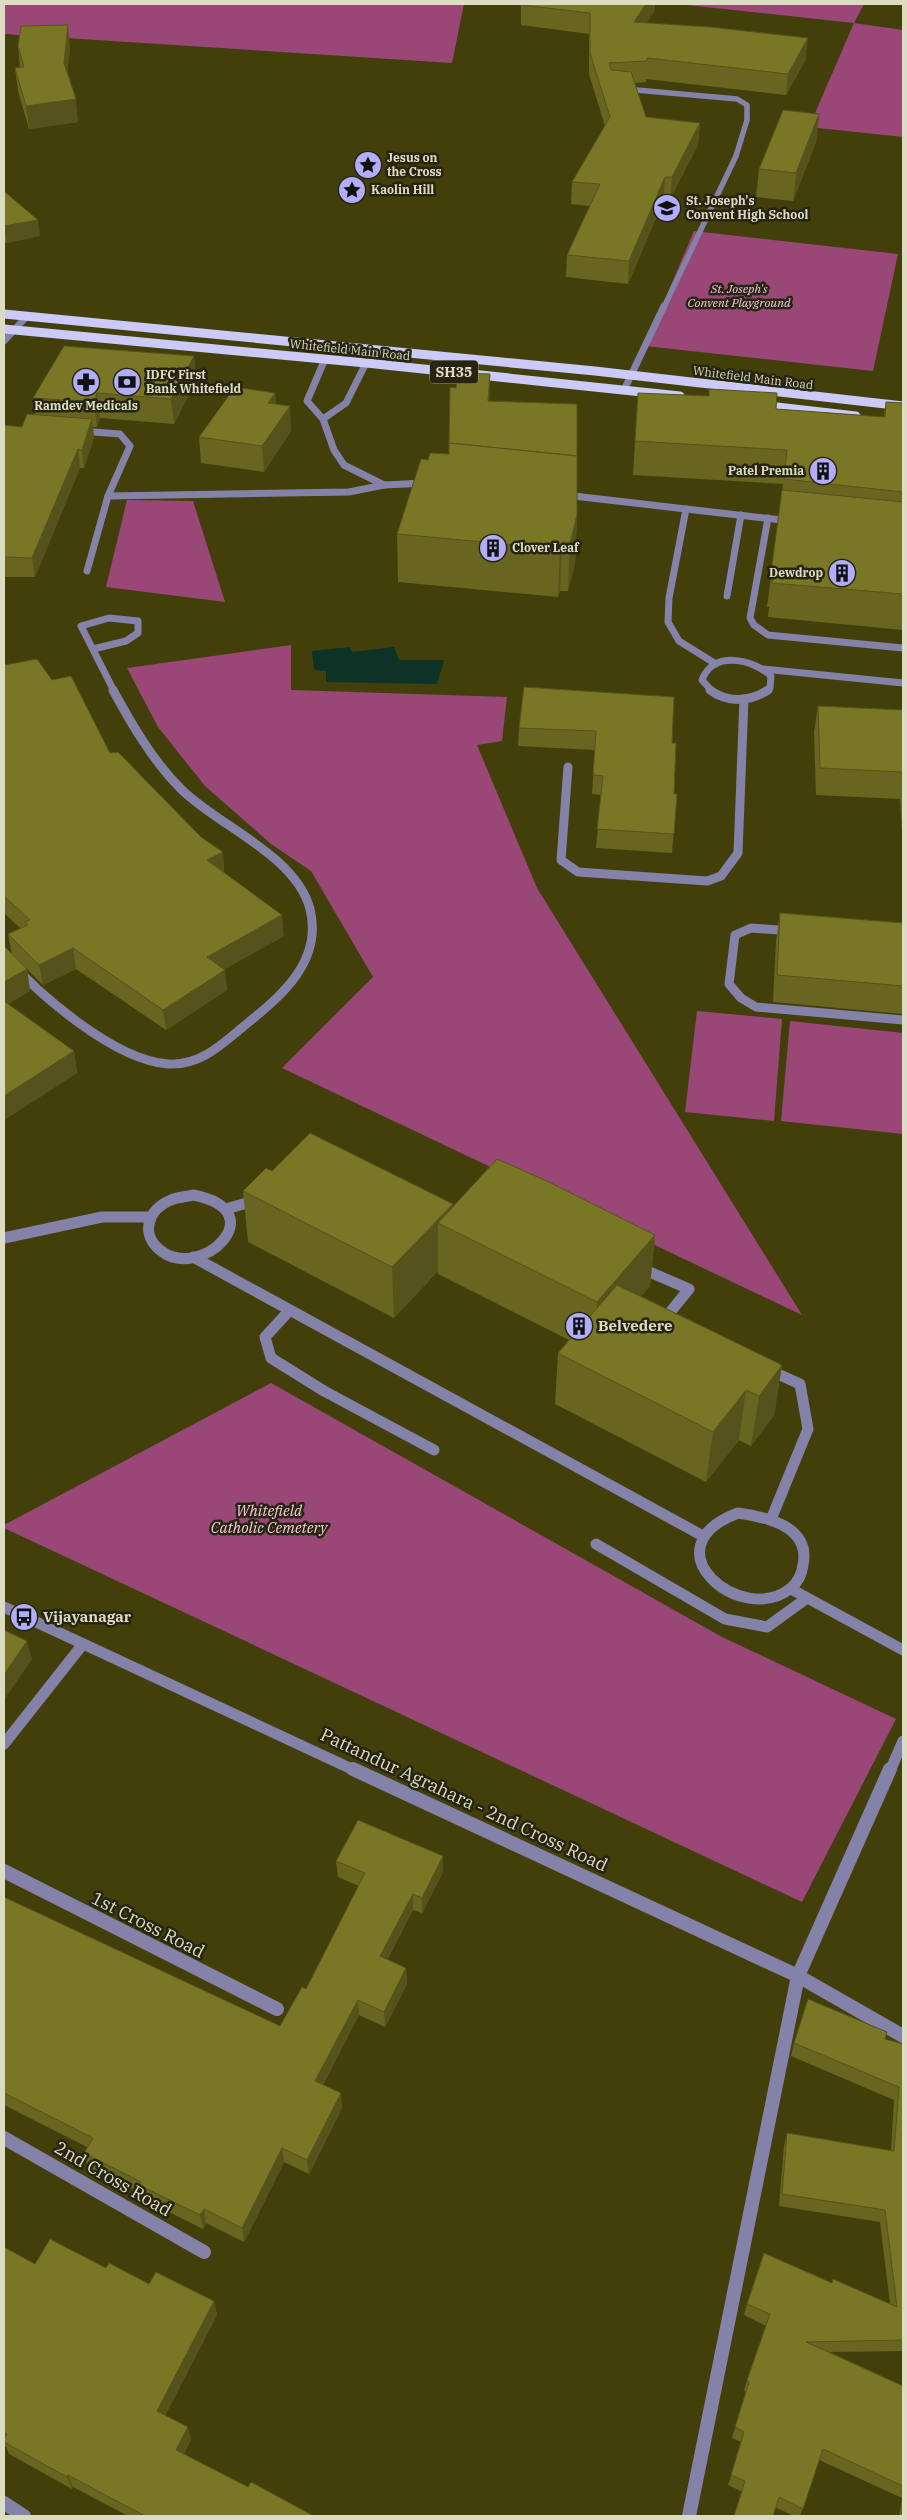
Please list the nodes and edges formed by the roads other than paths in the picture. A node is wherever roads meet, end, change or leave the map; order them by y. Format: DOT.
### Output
graph roads {
  1 [pos="622,88"];
  2 [pos="4,314"];
  3 [pos="27,316"];
  4 [pos="4,329"];
  5 [pos="14,330"];
  6 [pos="4,341"];
  7 [pos="325,359"];
  8 [pos="366,362"];
  9 [pos="632,375"];
  10 [pos="624,390"];
  11 [pos="692,397"];
  12 [pos="749,404"];
  13 [pos="903,406"];
  14 [pos="865,417"];
  15 [pos="323,419"];
  16 [pos="68,430"];
  17 [pos="436,484"];
  18 [pos="384,485"];
  19 [pos="561,495"];
  20 [pos="108,496"];
  21 [pos="686,509"];
  22 [pos="741,516"];
  23 [pos="768,518"];
  24 [pos="797,521"];
  25 [pos="87,571"];
  26 [pos="727,596"];
  27 [pos="903,648"];
  28 [pos="93,649"];
  29 [pos="716,664"];
  30 [pos="764,669"];
  31 [pos="903,683"];
  32 [pos="744,699"];
  33 [pos="568,767"];
  34 [pos="799,931"];
  35 [pos="4,955"];
  36 [pos="903,1020"];
  37 [pos="264,1194"];
  38 [pos="226,1209"];
  39 [pos="150,1217"];
  40 [pos="4,1238"];
  41 [pos="193,1257"];
  42 [pos="625,1261"];
  43 [pos="289,1311"];
  44 [pos="670,1326"];
  45 [pos="757,1365"];
  46 [pos="434,1450"];
  47 [pos="772,1517"];
  48 [pos="703,1536"];
  49 [pos="596,1544"];
  50 [pos="791,1589"];
  51 [pos="807,1598"];
  52 [pos="4,1607"];
  53 [pos="83,1644"];
  54 [pos="903,1650"];
  55 [pos="903,1740"];
  56 [pos="4,1744"];
  57 [pos="4,1871"];
  58 [pos="798,1976"];
  59 [pos="277,2009"];
  60 [pos="903,2036"];
  61 [pos="4,2138"];
  62 [pos="204,2252"];
  63 [pos="4,2503"];
  64 [pos="24,2516"];
  65 [pos="689,2516"];
  1 -- 9 [label="street"];
  2 -- 3 [label="main road, Whitefield Main Road / SH35"];
  3 -- 5 [label="street"];
  3 -- 9 [label="main road, Whitefield Main Road / SH35"];
  4 -- 5 [label="main road, Whitefield Main Road / SH35"];
  5 -- 6 [label="street"];
  5 -- 7 [label="main road, Whitefield Main Road / SH35"];
  7 -- 8 [label="main road, Whitefield Main Road / SH35"];
  7 -- 15 [label="street"];
  8 -- 10 [label="main road, Whitefield Main Road / SH35"];
  8 -- 15 [label="street"];
  9 -- 10 [label="street"];
  9 -- 13 [label="main road, Whitefield Main Road / SH35"];
  10 -- 11 [label="main road, Whitefield Main Road / SH35"];
  12 -- 14 [label="main road, Whitefield Main Road"];
  15 -- 18 [label="street"];
  16 -- 20 [label="street"];
  17 -- 18 [label="street"];
  18 -- 20 [label="street"];
  19 -- 21 [label="street"];
  20 -- 25 [label="street"];
  21 -- 22 [label="street"];
  21 -- 29 [label="street"];
  22 -- 23 [label="street"];
  22 -- 26 [label="street"];
  23 -- 24 [label="street"];
  23 -- 27 [label="street"];
  28 -- 28 [label="street"];
  28 -- 35 [label="street"];
  29 -- 30 [label="street"];
  29 -- 32 [label="street"];
  30 -- 31 [label="street"];
  30 -- 32 [label="street"];
  32 -- 33 [label="street"];
  34 -- 36 [label="street"];
  37 -- 38 [label="street"];
  38 -- 39 [label="street"];
  38 -- 41 [label="street"];
  39 -- 40 [label="street"];
  39 -- 41 [label="street"];
  41 -- 43 [label="street"];
  42 -- 44 [label="street"];
  43 -- 46 [label="street"];
  43 -- 48 [label="street"];
  45 -- 47 [label="street"];
  47 -- 48 [label="street"];
  47 -- 50 [label="street"];
  48 -- 50 [label="street"];
  49 -- 51 [label="street"];
  50 -- 51 [label="street"];
  51 -- 54 [label="street"];
  52 -- 53 [label="street, Pattandur Agrahara - 2nd Cross Road"];
  53 -- 56 [label="street"];
  53 -- 58 [label="street, Pattandur Agrahara - 2nd Cross Road"];
  55 -- 58 [label="street"];
  57 -- 59 [label="street, 1st Cross Road"];
  58 -- 60 [label="street, Pattandur Agrahara - 2nd Cross Road"];
  58 -- 65 [label="street"];
  61 -- 62 [label="street, 2nd Cross Road"];
  63 -- 64 [label="street"];
}
